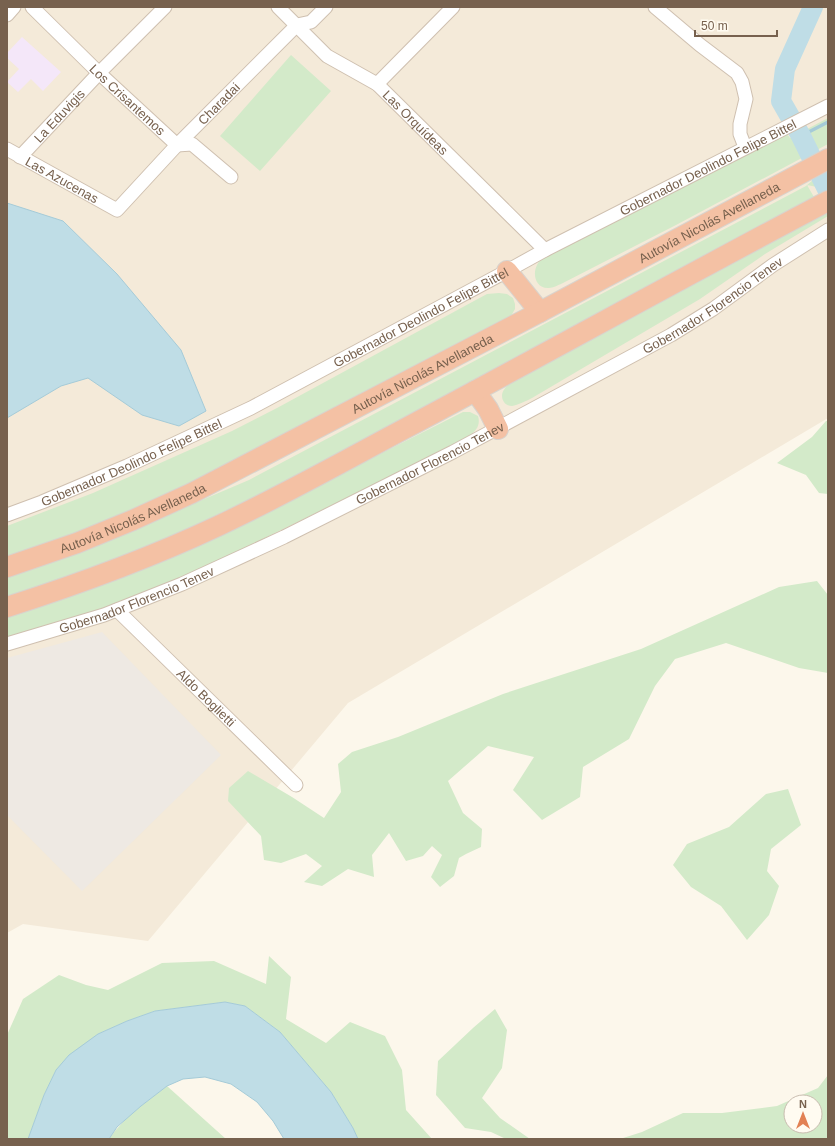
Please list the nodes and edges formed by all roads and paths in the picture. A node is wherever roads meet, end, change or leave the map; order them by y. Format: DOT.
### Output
graph roads {
  1 [pos="14,7"];
  2 [pos="32,7"];
  3 [pos="166,7"];
  4 [pos="278,7"];
  5 [pos="326,7"];
  6 [pos="453,7"];
  7 [pos="655,7"];
  8 [pos="7,15"];
  9 [pos="297,25"];
  10 [pos="99,73"];
  11 [pos="377,84"];
  12 [pos="828,106"];
  13 [pos="177,145"];
  14 [pos="745,147"];
  15 [pos="7,149"];
  16 [pos="20,156"];
  17 [pos="828,159"];
  18 [pos="231,177"];
  19 [pos="824,203"];
  20 [pos="117,210"];
  21 [pos="828,230"];
  22 [pos="544,250"];
  23 [pos="507,271"];
  24 [pos="540,312"];
  25 [pos="475,391"];
  26 [pos="498,429"];
  27 [pos="7,515"];
  28 [pos="7,567"];
  29 [pos="7,607"];
  30 [pos="117,610"];
  31 [pos="7,644"];
  32 [pos="296,785"];
  1 -- 8 [label="street"];
  2 -- 10 [label="street, Los Crisantemos"];
  3 -- 10 [label="street, La Eduvigis"];
  4 -- 9 [label="street, Las Orquídeas"];
  5 -- 9 [label="street, Charadai"];
  6 -- 11 [label="street"];
  7 -- 14 [label="street"];
  9 -- 11 [label="street, Las Orquídeas"];
  9 -- 13 [label="street, Charadai"];
  10 -- 13 [label="street, Los Crisantemos"];
  10 -- 16 [label="street, La Eduvigis"];
  11 -- 22 [label="street, Las Orquídeas"];
  12 -- 14 [label="street, Gobernador Deolindo Felipe Bittel"];
  13 -- 18 [label="street, Los Crisantemos"];
  13 -- 20 [label="street, Charadai"];
  14 -- 22 [label="street, Gobernador Deolindo Felipe Bittel"];
  15 -- 16 [label="street, Las Azucenas"];
  16 -- 20 [label="street, Las Azucenas"];
  17 -- 24 [label="highway, Autovía Nicolás Avellaneda"];
  19 -- 25 [label="highway"];
  21 -- 26 [label="street, Gobernador Florencio Tenev"];
  22 -- 23 [label="street, Gobernador Deolindo Felipe Bittel"];
  23 -- 24 [label="highway"];
  23 -- 27 [label="street, Gobernador Deolindo Felipe Bittel"];
  24 -- 28 [label="highway, Autovía Nicolás Avellaneda"];
  25 -- 26 [label="highway"];
  25 -- 29 [label="highway"];
  26 -- 30 [label="street, Gobernador Florencio Tenev"];
  30 -- 31 [label="street, Gobernador Florencio Tenev"];
  30 -- 32 [label="street, Aldo Boglietti"];
}
